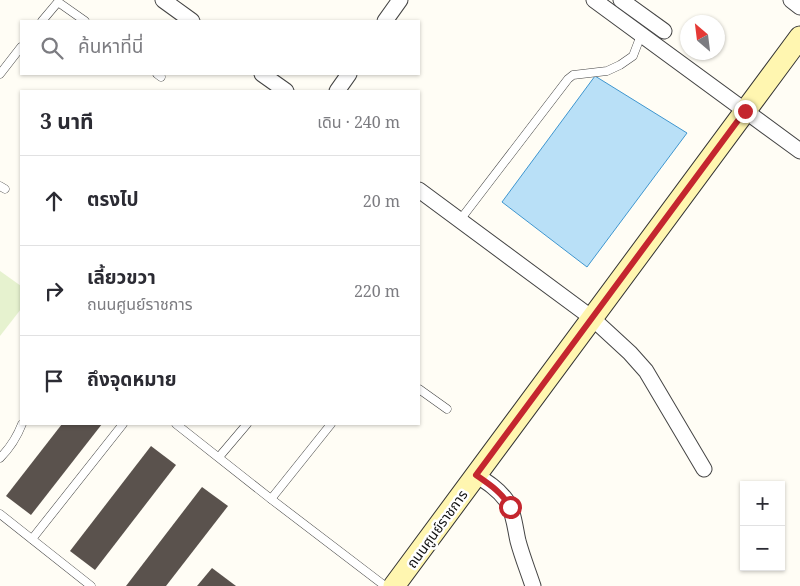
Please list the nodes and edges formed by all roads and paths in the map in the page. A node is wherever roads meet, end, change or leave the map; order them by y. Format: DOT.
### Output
graph roads {
  1 [pos="163,0"];
  2 [pos="400,0"];
  3 [pos="594,0"];
  4 [pos="621,0"];
  5 [pos="790,0"];
  6 [pos="58,1"];
  7 [pos="800,7"];
  8 [pos="43,20"];
  9 [pos="84,20"];
  10 [pos="191,20"];
  11 [pos="386,20"];
  12 [pos="664,31"];
  13 [pos="641,35"];
  14 [pos="800,37"];
  15 [pos="20,48"];
  16 [pos="0,74"];
  17 [pos="263,75"];
  18 [pos="348,75"];
  19 [pos="285,90"];
  20 [pos="338,90"];
  21 [pos="745,111"];
  22 [pos="800,151"];
  23 [pos="420,191"];
  24 [pos="460,220"];
  25 [pos="592,318"];
  26 [pos="420,390"];
  27 [pos="446,409"];
  28 [pos="22,425"];
  29 [pos="122,425"];
  30 [pos="177,425"];
  31 [pos="246,425"];
  32 [pos="330,425"];
  33 [pos="219,457"];
  34 [pos="0,458"];
  35 [pos="704,469"];
  36 [pos="476,475"];
  37 [pos="271,499"];
  38 [pos="0,514"];
  39 [pos="32,539"];
  40 [pos="91,586"];
  41 [pos="386,586"];
  42 [pos="394,586"];
  43 [pos="533,586"];
  1 -- 10 [label="street"];
  2 -- 11 [label="street"];
  3 -- 13 [label="street"];
  4 -- 12 [label="street"];
  5 -- 7 [label="street"];
  6 -- 8 [label="lane"];
  6 -- 9 [label="lane"];
  13 -- 21 [label="street"];
  13 -- 24 [label="lane"];
  14 -- 21 [label="street, ถนนศูนย์ราชการ"];
  15 -- 16 [label="lane"];
  17 -- 19 [label="street"];
  18 -- 20 [label="street"];
  21 -- 22 [label="street"];
  21 -- 25 [label="street, ถนนศูนย์ราชการ"];
  23 -- 24 [label="street"];
  24 -- 25 [label="street"];
  25 -- 35 [label="street"];
  25 -- 36 [label="street, ถนนศูนย์ราชการ"];
  26 -- 27 [label="lane"];
  28 -- 34 [label="lane"];
  29 -- 39 [label="lane"];
  30 -- 33 [label="lane"];
  31 -- 33 [label="lane"];
  32 -- 37 [label="lane"];
  33 -- 37 [label="lane"];
  36 -- 42 [label="street, ถนนศูนย์ราชการ"];
  36 -- 43 [label="street"];
  37 -- 41 [label="lane"];
  38 -- 39 [label="lane"];
  39 -- 40 [label="lane"];
}
